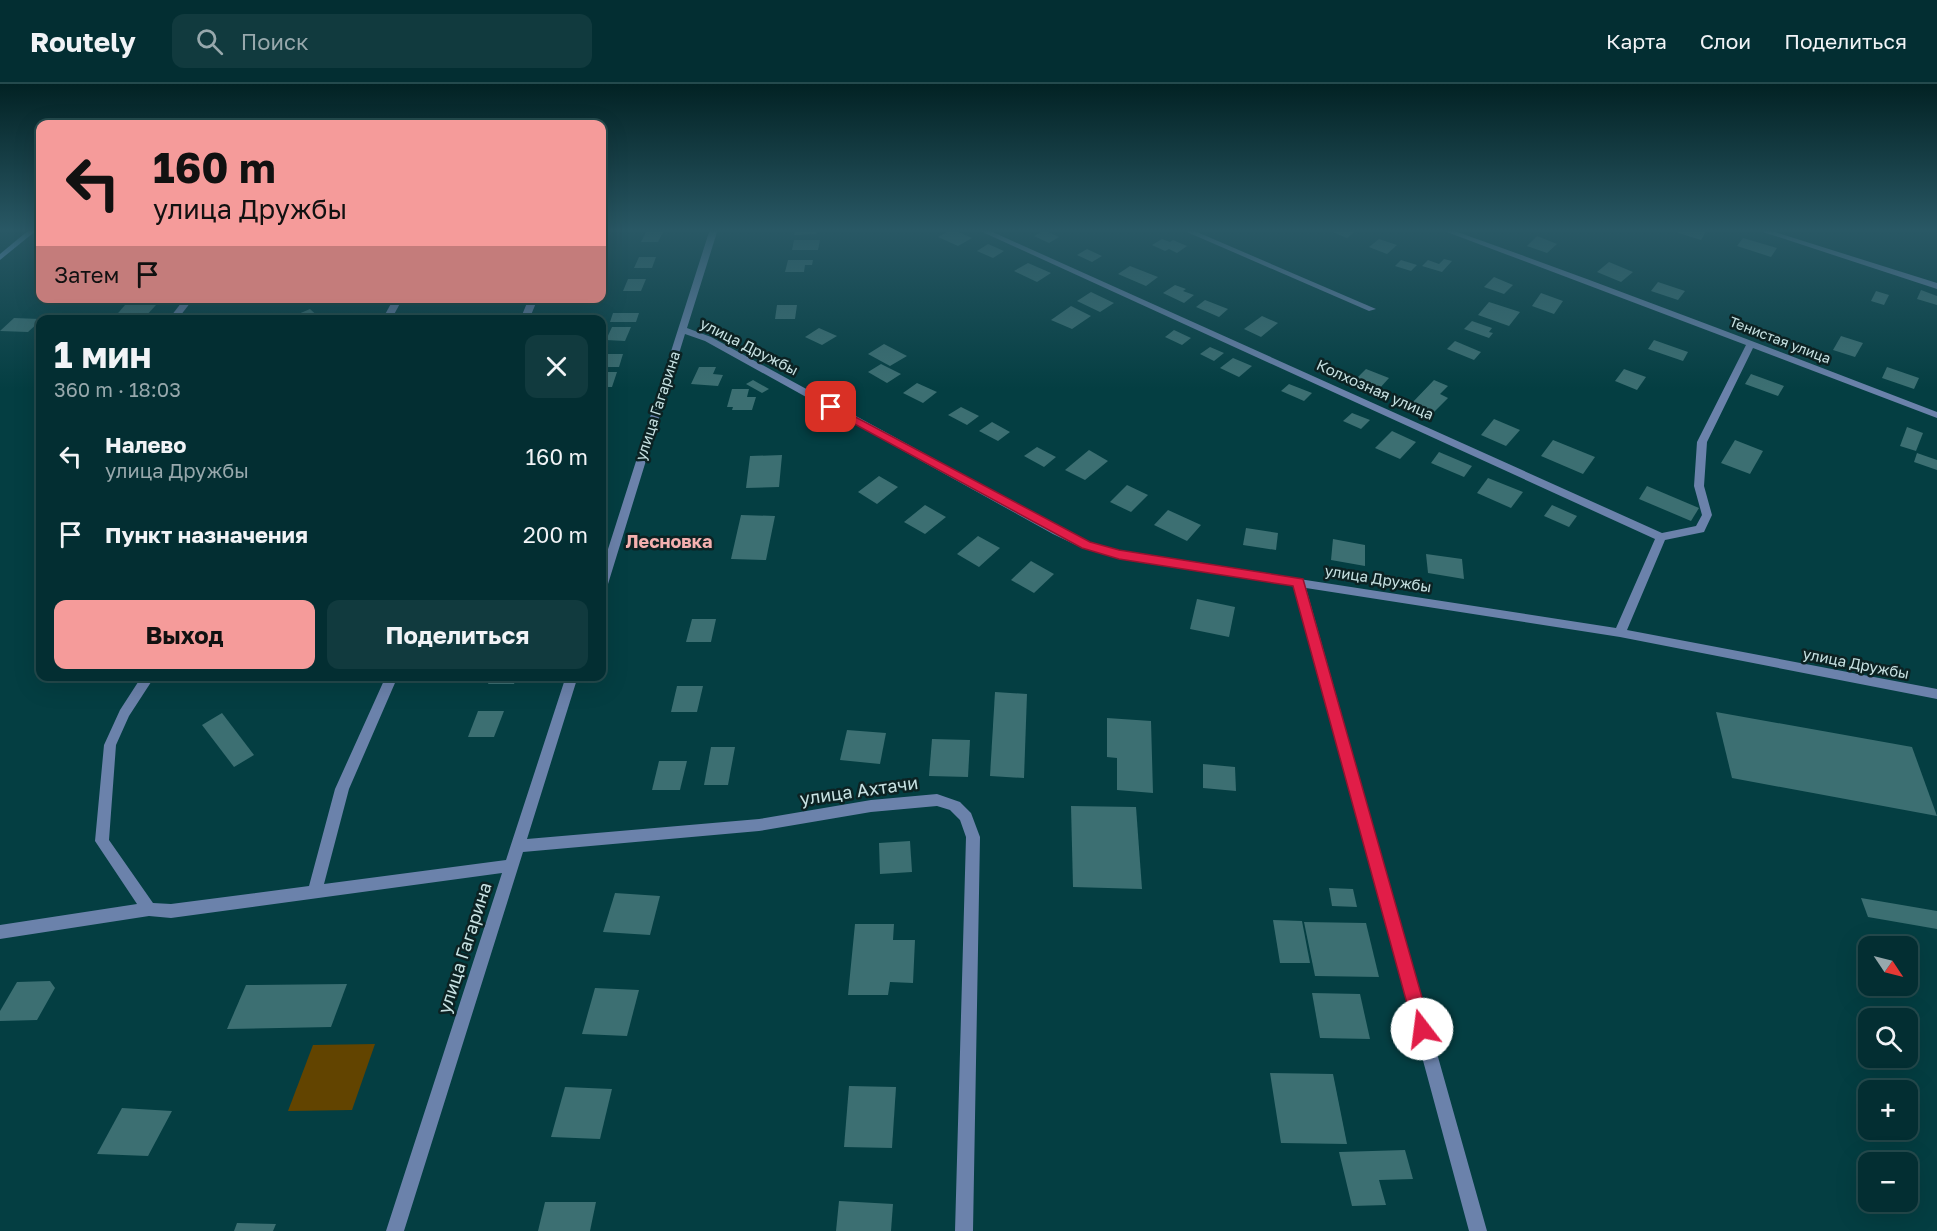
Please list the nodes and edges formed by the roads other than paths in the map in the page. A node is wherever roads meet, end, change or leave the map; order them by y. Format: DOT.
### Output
graph roads {
  1 [pos="696,283"];
  2 [pos="1100,283"];
  3 [pos="1311,283"];
  4 [pos="1589,283"];
  5 [pos="186,303"];
  6 [pos="1372,309"];
  7 [pos="176,315"];
  8 [pos="683,330"];
  9 [pos="1751,343"];
  10 [pos="1937,415"];
  11 [pos="1661,537"];
  12 [pos="606,571"];
  13 [pos="1299,582"];
  14 [pos="1620,633"];
  15 [pos="146,681"];
  16 [pos="390,681"];
  17 [pos="570,681"];
  18 [pos="1937,694"];
  19 [pos="517,846"];
  20 [pos="511,867"];
  21 [pos="315,892"];
  22 [pos="149,909"];
  23 [pos="0,932"];
  24 [pos="395,1231"];
  25 [pos="964,1231"];
  26 [pos="1478,1231"];
  1 -- 8 [label="street, улица Гагарина"];
  2 -- 11 [label="street, Колхозная улица"];
  3 -- 6 [label="street"];
  4 -- 9 [label="street, Тенистая улица"];
  5 -- 7 [label="street"];
  8 -- 12 [label="street, улица Гагарина"];
  8 -- 13 [label="street, улица Дружбы"];
  9 -- 10 [label="street, Тенистая улица"];
  9 -- 11 [label="street"];
  11 -- 14 [label="street"];
  13 -- 14 [label="street, улица Дружбы"];
  13 -- 26 [label="street"];
  14 -- 18 [label="street, улица Дружбы"];
  15 -- 22 [label="street"];
  16 -- 21 [label="street"];
  17 -- 19 [label="street, улица Гагарина"];
  19 -- 20 [label="street, улица Гагарина"];
  19 -- 25 [label="street, улица Ахтачи"];
  20 -- 21 [label="street"];
  20 -- 24 [label="street, улица Гагарина"];
  21 -- 22 [label="street"];
  22 -- 23 [label="street"];
}
